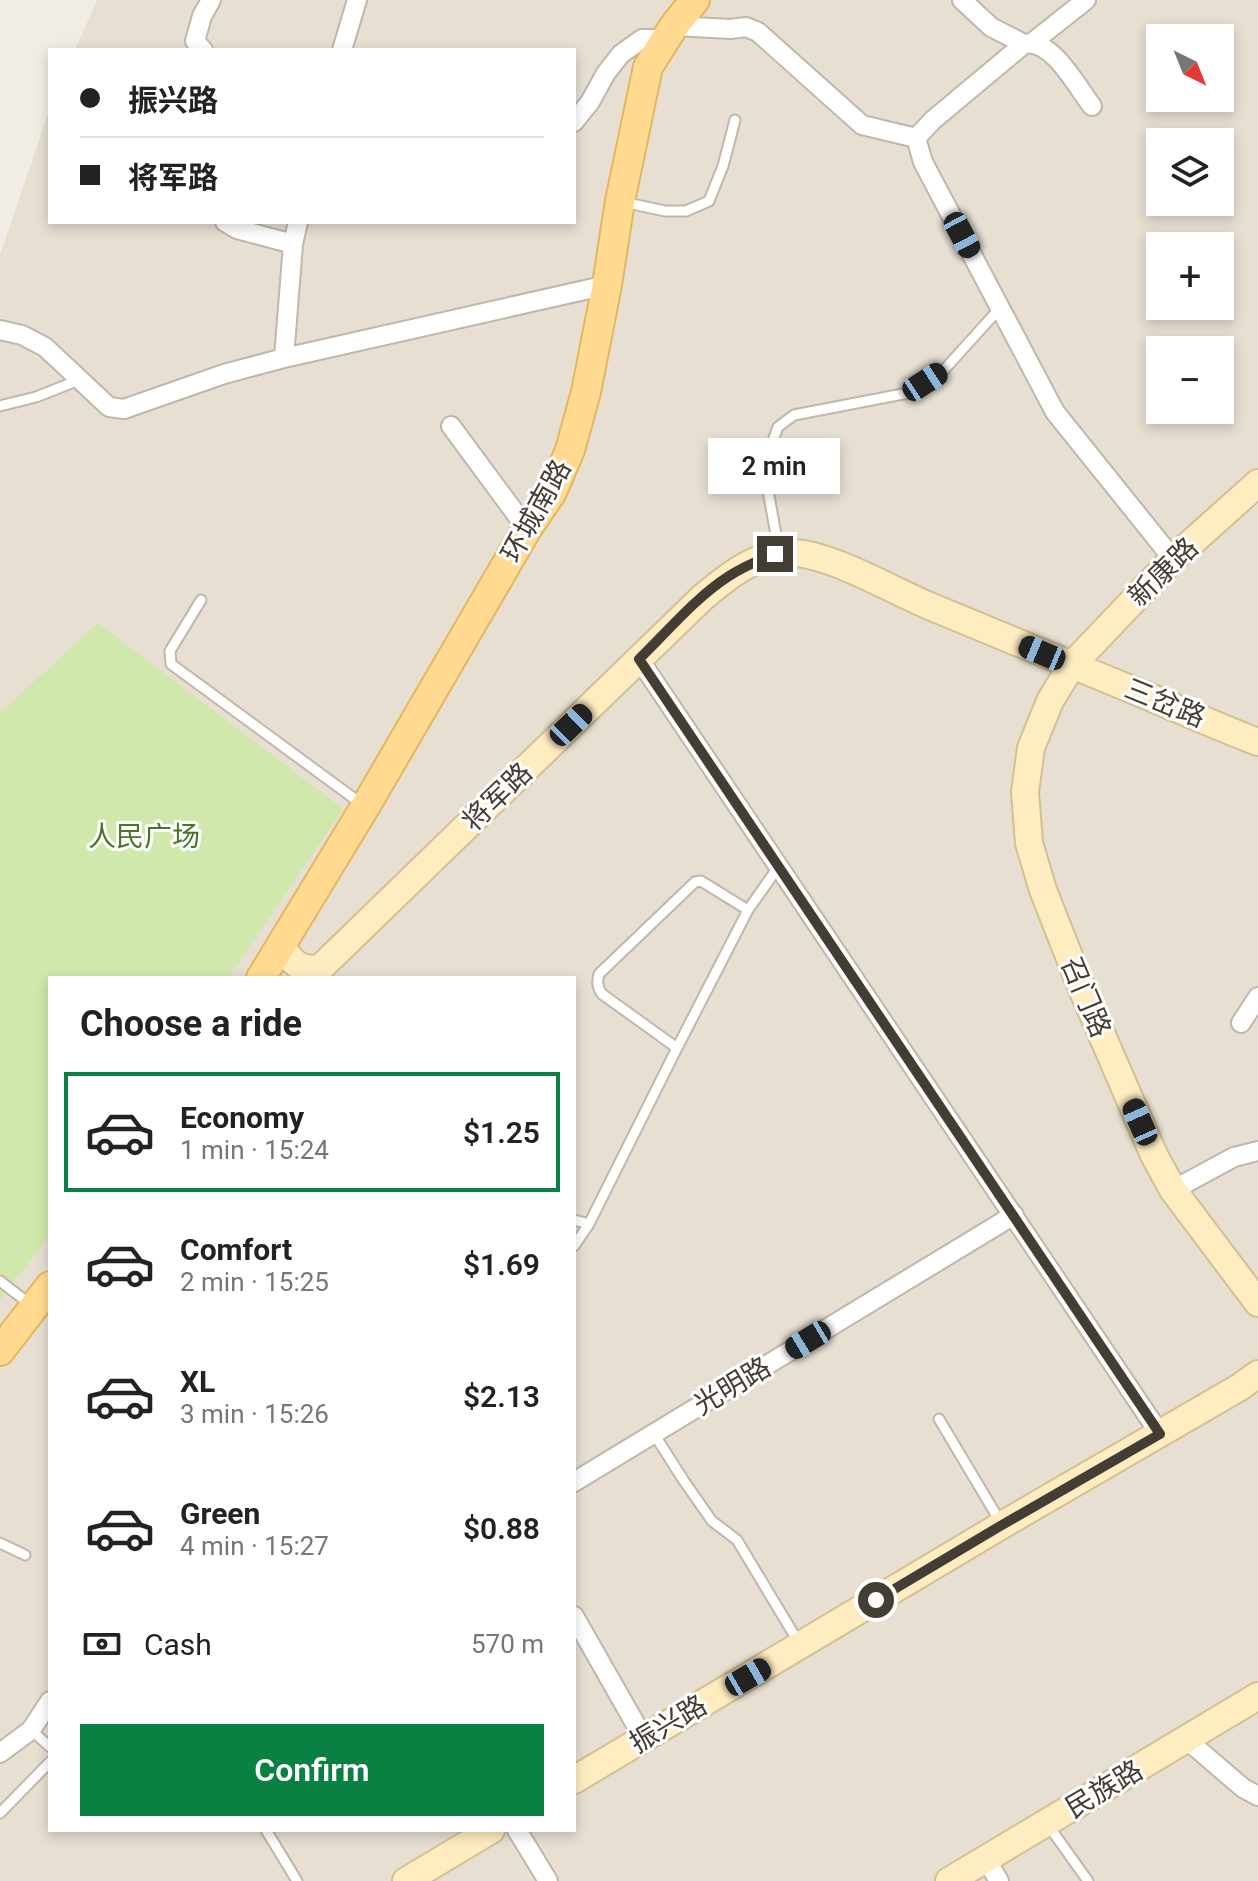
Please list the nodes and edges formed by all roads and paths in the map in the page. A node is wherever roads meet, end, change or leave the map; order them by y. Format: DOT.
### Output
graph roads {
  1 [pos="211,0"];
  2 [pos="357,0"];
  3 [pos="695,0"];
  4 [pos="962,0"];
  5 [pos="1086,0"];
  6 [pos="670,33"];
  7 [pos="1029,43"];
  8 [pos="201,48"];
  9 [pos="343,48"];
  10 [pos="1092,106"];
  11 [pos="576,120"];
  12 [pos="735,120"];
  13 [pos="916,138"];
  14 [pos="620,201"];
  15 [pos="228,224"];
  16 [pos="298,224"];
  17 [pos="293,244"];
  18 [pos="607,285"];
  19 [pos="1000,308"];
  20 [pos="0,330"];
  21 [pos="284,358"];
  22 [pos="79,380"];
  23 [pos="0,406"];
  24 [pos="451,426"];
  25 [pos="1258,483"];
  26 [pos="527,529"];
  27 [pos="780,554"];
  28 [pos="1173,559"];
  29 [pos="201,600"];
  30 [pos="639,659"];
  31 [pos="1072,665"];
  32 [pos="1257,740"];
  33 [pos="365,807"];
  34 [pos="779,866"];
  35 [pos="748,910"];
  36 [pos="281,945"];
  37 [pos="315,973"];
  38 [pos="262,976"];
  39 [pos="1258,997"];
  40 [pos="1241,1023"];
  41 [pos="677,1048"];
  42 [pos="1258,1151"];
  43 [pos="1173,1190"];
  44 [pos="1014,1215"];
  45 [pos="576,1221"];
  46 [pos="589,1224"];
  47 [pos="576,1243"];
  48 [pos="0,1281"];
  49 [pos="42,1297"];
  50 [pos="1258,1303"];
  51 [pos="0,1351"];
  52 [pos="1258,1374"];
  53 [pos="939,1419"];
  54 [pos="654,1434"];
  55 [pos="1160,1434"];
  56 [pos="576,1481"];
  57 [pos="1002,1525"];
  58 [pos="0,1543"];
  59 [pos="25,1555"];
  60 [pos="576,1620"];
  61 [pos="801,1646"];
  62 [pos="1258,1696"];
  63 [pos="48,1704"];
  64 [pos="31,1730"];
  65 [pos="644,1739"];
  66 [pos="1186,1739"];
  67 [pos="48,1745"];
  68 [pos="0,1753"];
  69 [pos="48,1764"];
  70 [pos="576,1779"];
  71 [pos="1258,1796"];
  72 [pos="0,1813"];
  73 [pos="1046,1823"];
  74 [pos="267,1832"];
  75 [pos="488,1832"];
  76 [pos="518,1832"];
  77 [pos="992,1870"];
  78 [pos="297,1881"];
  79 [pos="406,1881"];
  80 [pos="548,1881"];
  81 [pos="949,1881"];
  82 [pos="1088,1881"];
  1 -- 8 [label="street"];
  2 -- 9 [label="street"];
  3 -- 6 [label="main road, 环城南路"];
  4 -- 7 [label="street"];
  5 -- 7 [label="street"];
  6 -- 11 [label="street"];
  6 -- 13 [label="street"];
  6 -- 14 [label="main road, 环城南路"];
  7 -- 10 [label="street"];
  7 -- 13 [label="street"];
  12 -- 14 [label="lane"];
  13 -- 19 [label="street"];
  14 -- 18 [label="main road, 环城南路"];
  15 -- 17 [label="street"];
  16 -- 17 [label="street"];
  17 -- 21 [label="street"];
  18 -- 21 [label="street"];
  18 -- 26 [label="main road, 环城南路"];
  19 -- 27 [label="lane"];
  19 -- 28 [label="street"];
  20 -- 22 [label="street"];
  21 -- 22 [label="street"];
  22 -- 23 [label="lane"];
  24 -- 26 [label="street"];
  25 -- 28 [label="main road, 新康路"];
  26 -- 33 [label="main road, 环城南路"];
  27 -- 30 [label="main road, 将军路"];
  27 -- 31 [label="main road, 将军路"];
  28 -- 31 [label="main road, 新康路"];
  29 -- 33 [label="lane"];
  30 -- 34 [label="street"];
  30 -- 37 [label="main road, 将军路"];
  31 -- 32 [label="main road, 三岔路"];
  31 -- 43 [label="main road, 召门路"];
  33 -- 36 [label="main road, 环城南路"];
  34 -- 35 [label="lane"];
  34 -- 44 [label="street"];
  35 -- 41 [label="lane"];
  35 -- 41 [label="lane"];
  36 -- 37 [label="main road"];
  36 -- 38 [label="main road, 环城南路"];
  39 -- 40 [label="street"];
  41 -- 46 [label="lane"];
  42 -- 43 [label="street"];
  43 -- 50 [label="main road, 召门路"];
  44 -- 54 [label="street, 光明路"];
  44 -- 55 [label="street"];
  45 -- 46 [label="lane"];
  46 -- 47 [label="lane"];
  48 -- 49 [label="lane"];
  49 -- 51 [label="main road"];
  52 -- 55 [label="main road, 振兴路"];
  53 -- 57 [label="lane"];
  54 -- 56 [label="street, 光明路"];
  54 -- 61 [label="lane"];
  55 -- 57 [label="main road, 振兴路"];
  57 -- 61 [label="main road, 振兴路"];
  58 -- 59 [label="lane"];
  60 -- 65 [label="street"];
  61 -- 65 [label="main road, 振兴路"];
  62 -- 66 [label="main road, 民族路"];
  63 -- 64 [label="street"];
  64 -- 67 [label="lane"];
  64 -- 68 [label="street"];
  65 -- 70 [label="main road, 振兴路"];
  66 -- 71 [label="street"];
  66 -- 73 [label="main road, 民族路"];
  69 -- 72 [label="lane"];
  73 -- 77 [label="main road, 民族路"];
  73 -- 82 [label="lane"];
  74 -- 78 [label="lane"];
  75 -- 79 [label="main road"];
  76 -- 80 [label="street"];
  77 -- 81 [label="main road, 民族路"];
}
